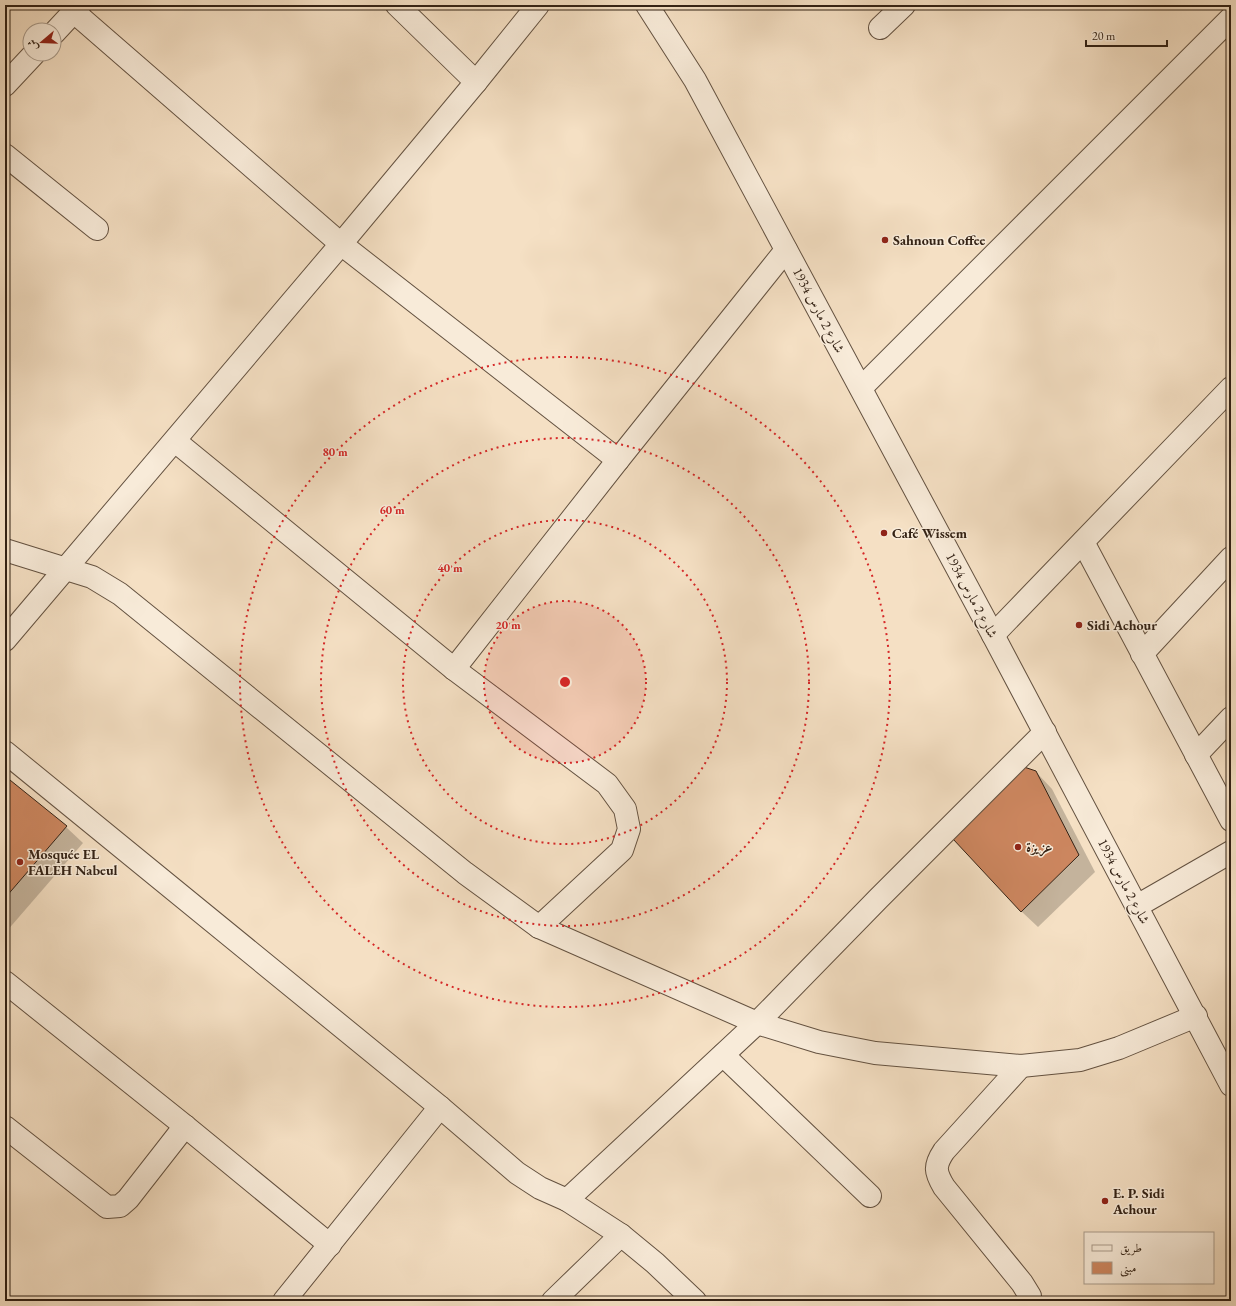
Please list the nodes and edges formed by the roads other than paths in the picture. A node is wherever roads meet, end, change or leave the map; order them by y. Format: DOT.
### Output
graph roads {
  1 [pos="397,5"];
  2 [pos="538,5"];
  3 [pos="647,5"];
  4 [pos="904,5"];
  5 [pos="77,8"];
  6 [pos="1231,18"];
  7 [pos="62,24"];
  8 [pos="880,28"];
  9 [pos="27,62"];
  10 [pos="476,82"];
  11 [pos="5,85"];
  12 [pos="5,155"];
  13 [pos="97,229"];
  14 [pos="340,244"];
  15 [pos="786,250"];
  16 [pos="861,388"];
  17 [pos="1231,388"];
  18 [pos="175,441"];
  19 [pos="618,460"];
  20 [pos="1083,542"];
  21 [pos="5,550"];
  22 [pos="1231,558"];
  23 [pos="67,568"];
  24 [pos="993,635"];
  25 [pos="5,640"];
  26 [pos="1142,654"];
  27 [pos="454,669"];
  28 [pos="1231,718"];
  29 [pos="1045,732"];
  30 [pos="1196,755"];
  31 [pos="6,756"];
  32 [pos="1231,820"];
  33 [pos="1231,852"];
  34 [pos="1137,906"];
  35 [pos="539,927"];
  36 [pos="5,982"];
  37 [pos="1196,1016"];
  38 [pos="757,1023"];
  39 [pos="723,1055"];
  40 [pos="1021,1066"];
  41 [pos="1231,1085"];
  42 [pos="440,1108"];
  43 [pos="185,1126"];
  44 [pos="5,1127"];
  45 [pos="870,1196"];
  46 [pos="568,1200"];
  47 [pos="622,1235"];
  48 [pos="330,1245"];
  49 [pos="284,1301"];
  50 [pos="553,1301"];
  51 [pos="695,1301"];
  52 [pos="1030,1301"];
  1 -- 10 [label="street"];
  2 -- 10 [label="street"];
  3 -- 15 [label="street, شارع 2 مارس 1934"];
  4 -- 8 [label="street"];
  5 -- 7 [label="street"];
  5 -- 14 [label="street"];
  6 -- 16 [label="street"];
  9 -- 11 [label="street"];
  10 -- 14 [label="street"];
  12 -- 13 [label="street"];
  14 -- 18 [label="street"];
  14 -- 19 [label="street"];
  15 -- 16 [label="street, شارع 2 مارس 1934"];
  15 -- 19 [label="street"];
  16 -- 24 [label="street, شارع 2 مارس 1934"];
  17 -- 20 [label="street"];
  18 -- 23 [label="street"];
  18 -- 27 [label="street"];
  19 -- 27 [label="street"];
  20 -- 24 [label="street"];
  20 -- 26 [label="street"];
  21 -- 23 [label="street"];
  22 -- 26 [label="street"];
  23 -- 25 [label="street"];
  23 -- 35 [label="street"];
  24 -- 29 [label="street, شارع 2 مارس 1934"];
  26 -- 30 [label="street"];
  27 -- 35 [label="street"];
  28 -- 30 [label="street"];
  29 -- 34 [label="street, شارع 2 مارس 1934"];
  29 -- 38 [label="street"];
  30 -- 32 [label="street"];
  31 -- 42 [label="street"];
  33 -- 34 [label="street"];
  34 -- 37 [label="street, شارع 2 مارس 1934"];
  35 -- 38 [label="street"];
  36 -- 43 [label="street"];
  37 -- 40 [label="street"];
  37 -- 41 [label="street, شارع 2 مارس 1934"];
  38 -- 39 [label="street"];
  38 -- 40 [label="street"];
  39 -- 45 [label="street"];
  39 -- 46 [label="street"];
  40 -- 52 [label="street"];
  42 -- 46 [label="street"];
  42 -- 48 [label="street"];
  43 -- 44 [label="street"];
  43 -- 48 [label="street"];
  46 -- 47 [label="street"];
  47 -- 50 [label="street"];
  47 -- 51 [label="street"];
  48 -- 49 [label="street"];
}
